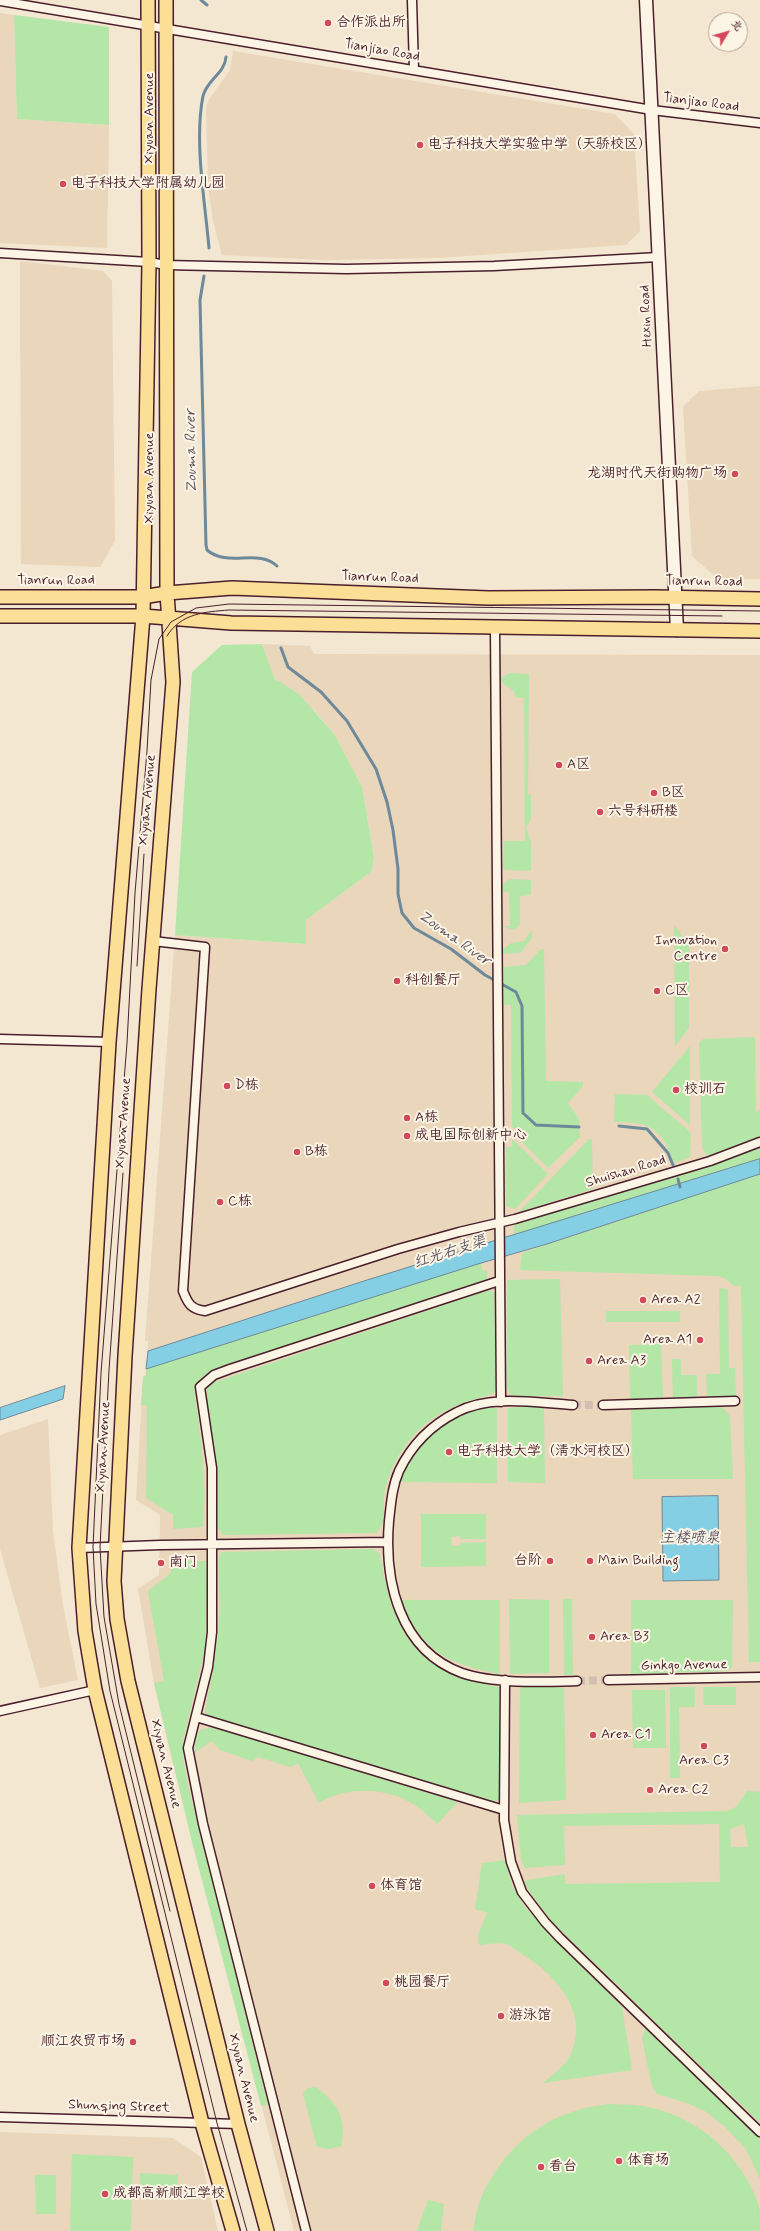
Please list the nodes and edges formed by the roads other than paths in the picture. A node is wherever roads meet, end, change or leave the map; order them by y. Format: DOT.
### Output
graph roads {
  1 [pos="148,0"];
  2 [pos="166,0"];
  3 [pos="412,0"];
  4 [pos="646,0"];
  5 [pos="0,1"];
  6 [pos="148,26"];
  7 [pos="167,27"];
  8 [pos="414,70"];
  9 [pos="652,110"];
  10 [pos="760,123"];
  11 [pos="0,253"];
  12 [pos="659,257"];
  13 [pos="149,262"];
  14 [pos="166,265"];
  15 [pos="166,593"];
  16 [pos="0,597"];
  17 [pos="142,597"];
  18 [pos="676,598"];
  19 [pos="760,599"];
  20 [pos="0,616"];
  21 [pos="143,616"];
  22 [pos="169,618"];
  23 [pos="495,628"];
  24 [pos="677,630"];
  25 [pos="760,631"];
  26 [pos="153,941"];
  27 [pos="0,1039"];
  28 [pos="109,1042"];
  29 [pos="760,1142"];
  30 [pos="498,1223"];
  31 [pos="499,1280"];
  32 [pos="735,1401"];
  33 [pos="500,1402"];
  34 [pos="573,1405"];
  35 [pos="603,1405"];
  36 [pos="388,1542"];
  37 [pos="213,1545"];
  38 [pos="115,1546"];
  39 [pos="79,1548"];
  40 [pos="760,1677"];
  41 [pos="505,1680"];
  42 [pos="608,1680"];
  43 [pos="577,1681"];
  44 [pos="95,1690"];
  45 [pos="0,1711"];
  46 [pos="196,1717"];
  47 [pos="504,1810"];
  48 [pos="0,2117"];
  49 [pos="202,2123"];
  50 [pos="238,2124"];
  51 [pos="760,2132"];
  52 [pos="233,2231"];
  53 [pos="267,2231"];
  54 [pos="306,2231"];
  1 -- 6 [label="main road, Xiyuan Avenue"];
  2 -- 7 [label="main road, Xiyuan Avenue"];
  3 -- 8 [label="street"];
  4 -- 9 [label="street, Hexin Road"];
  5 -- 6 [label="street, Tianjiao Road"];
  6 -- 7 [label="street, Tianjiao Road"];
  6 -- 13 [label="main road, Xiyuan Avenue"];
  7 -- 8 [label="street, Tianjiao Road"];
  7 -- 14 [label="main road, Xiyuan Avenue"];
  8 -- 9 [label="street, Tianjiao Road"];
  9 -- 10 [label="street, Tianjiao Road"];
  9 -- 12 [label="street, Hexin Road"];
  11 -- 13 [label="street"];
  12 -- 14 [label="street"];
  12 -- 18 [label="street, Hexin Road"];
  13 -- 14 [label="street"];
  13 -- 17 [label="main road, Xiyuan Avenue"];
  14 -- 15 [label="main road, Xiyuan Avenue"];
  15 -- 17 [label="main road, Tianrun Road"];
  15 -- 18 [label="main road, Tianrun Road"];
  15 -- 22 [label="main road, Xiyuan Avenue"];
  16 -- 17 [label="main road, Tianrun Road"];
  17 -- 21 [label="main road, Xiyuan Avenue"];
  18 -- 19 [label="main road, Tianrun Road"];
  18 -- 24 [label="street, Hexin Road"];
  20 -- 21 [label="main road"];
  21 -- 22 [label="main road"];
  21 -- 28 [label="main road, Xiyuan Avenue"];
  22 -- 23 [label="main road"];
  22 -- 26 [label="main road, Xiyuan Avenue"];
  23 -- 24 [label="main road"];
  23 -- 30 [label="street"];
  24 -- 25 [label="main road"];
  26 -- 30 [label="street, Shuishan Road"];
  26 -- 38 [label="main road, Xiyuan Avenue"];
  27 -- 28 [label="street"];
  28 -- 39 [label="main road, Xiyuan Avenue"];
  29 -- 30 [label="street, Shuishan Road"];
  30 -- 31 [label="street"];
  31 -- 33 [label="street"];
  31 -- 37 [label="street"];
  32 -- 35 [label="street"];
  33 -- 34 [label="street"];
  33 -- 36 [label="street"];
  36 -- 37 [label="street"];
  36 -- 41 [label="street"];
  37 -- 38 [label="street"];
  37 -- 46 [label="street"];
  38 -- 39 [label="street"];
  38 -- 50 [label="main road, Xiyuan Avenue"];
  39 -- 44 [label="main road, Xiyuan Avenue"];
  40 -- 42 [label="street, Ginkgo Avenue"];
  41 -- 43 [label="street"];
  41 -- 47 [label="street"];
  44 -- 45 [label="street"];
  44 -- 49 [label="main road, Xiyuan Avenue"];
  46 -- 47 [label="street"];
  46 -- 54 [label="street"];
  47 -- 51 [label="street"];
  48 -- 49 [label="street, Shunqing Street"];
  49 -- 50 [label="street, Shunqing Street"];
  49 -- 52 [label="main road, Xiyuan Avenue"];
  50 -- 53 [label="main road, Xiyuan Avenue"];
}
